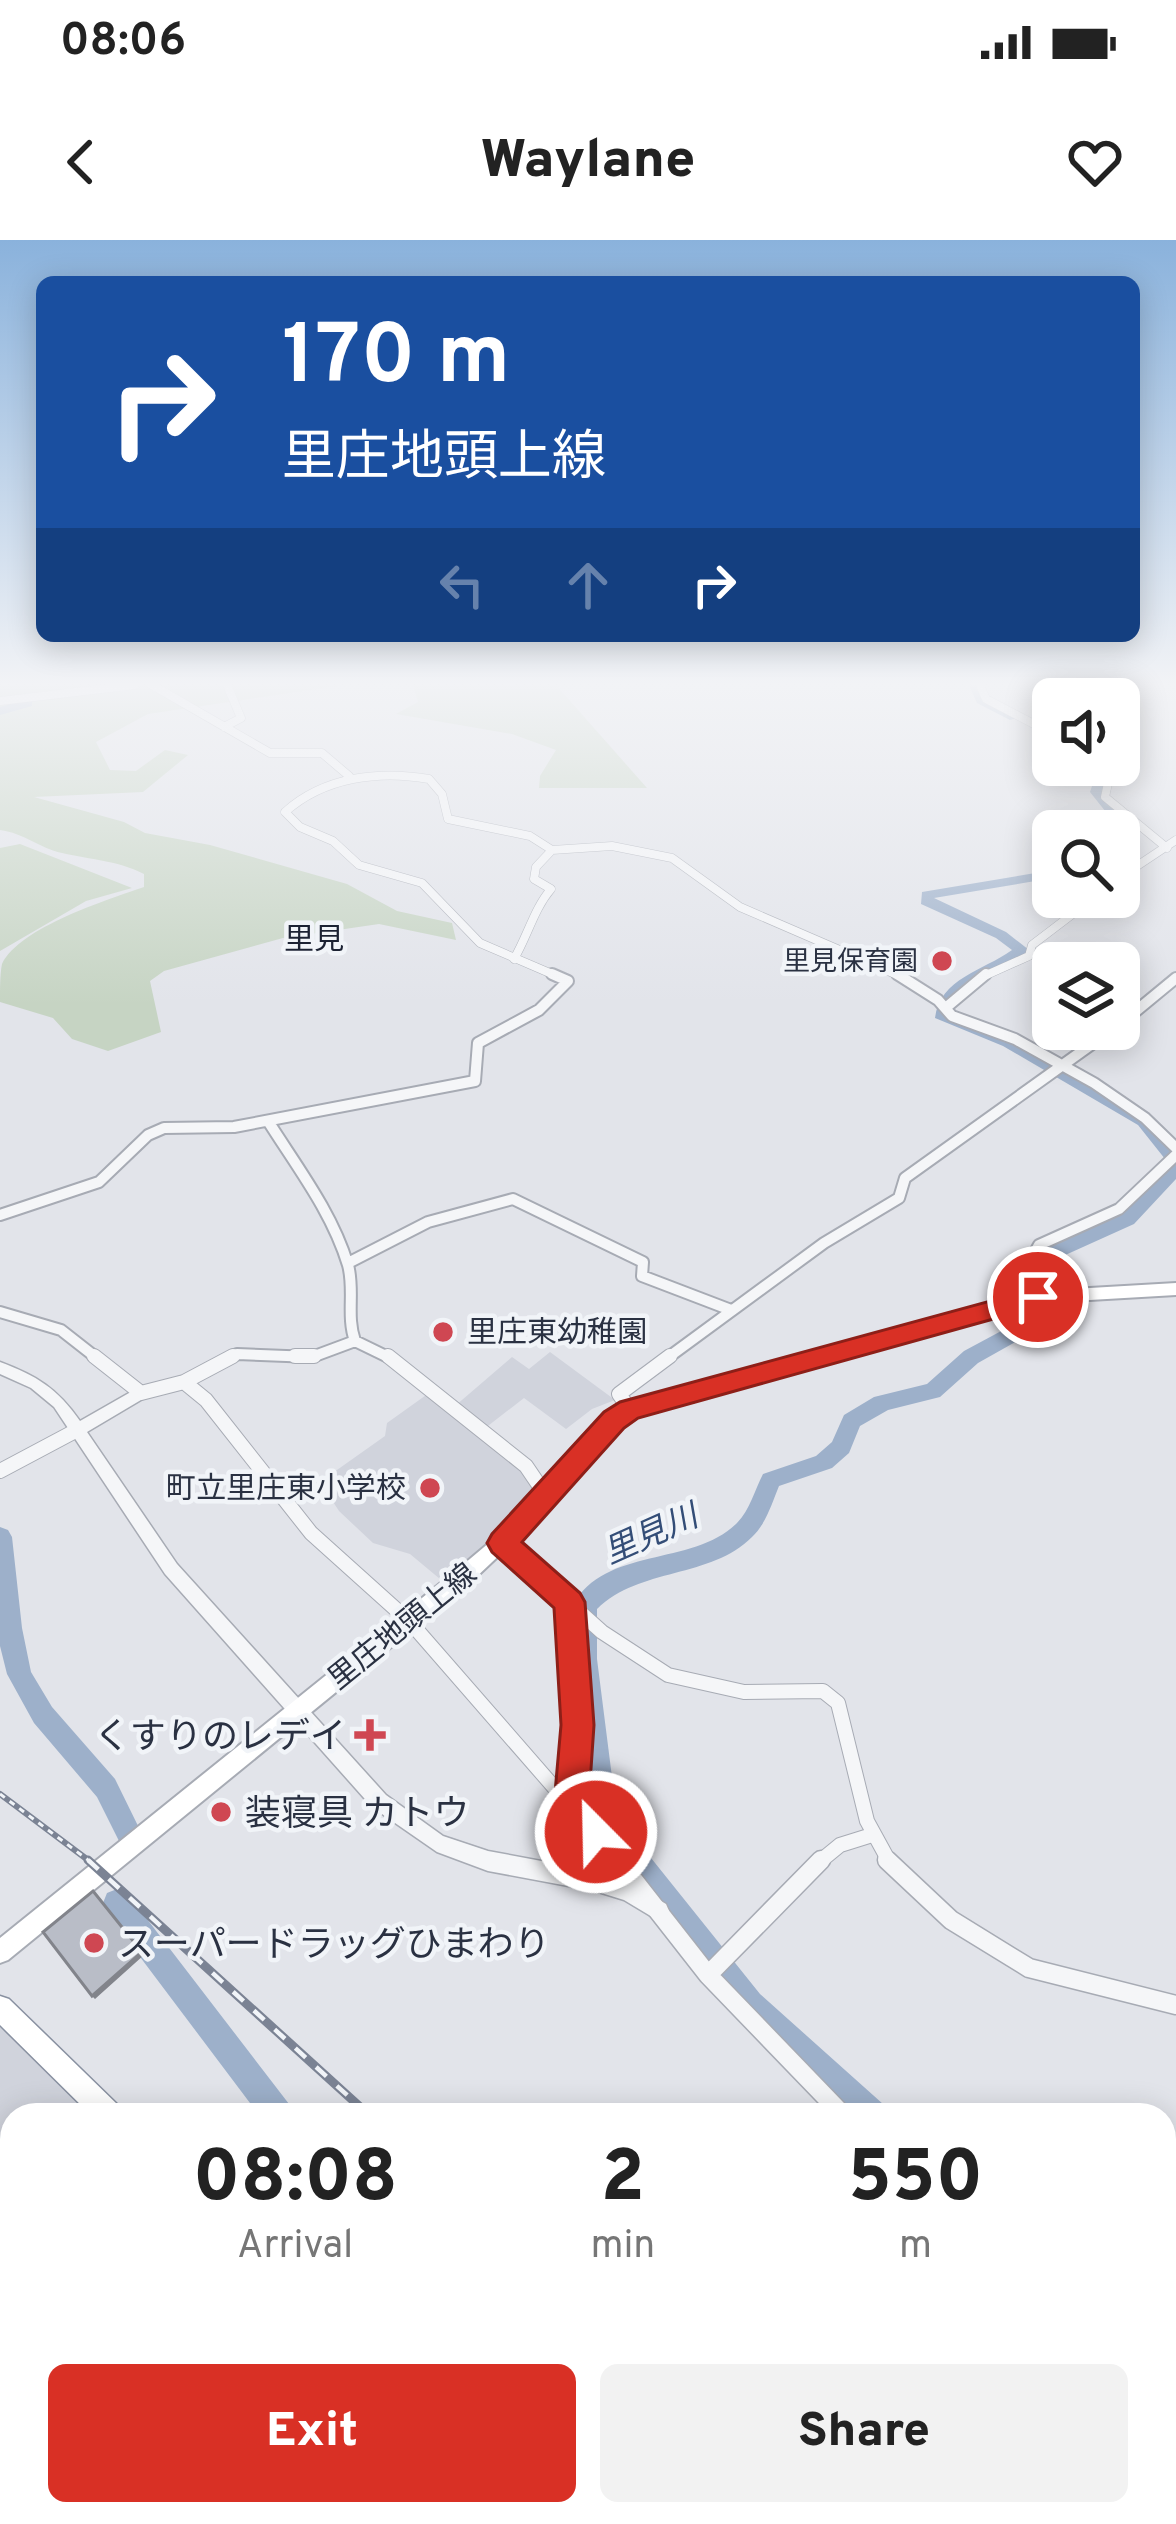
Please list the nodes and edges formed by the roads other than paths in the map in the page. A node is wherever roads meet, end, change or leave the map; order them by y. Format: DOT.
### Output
graph roads {
  1 [pos="321,792"];
  2 [pos="440,792"];
  3 [pos="1106,792"];
  4 [pos="1176,840"];
  5 [pos="1166,848"];
  6 [pos="552,850"];
  7 [pos="1140,865"];
  8 [pos="1067,918"];
  9 [pos="514,959"];
  10 [pos="1176,978"];
  11 [pos="949,1005"];
  12 [pos="1140,1007"];
  13 [pos="1084,1050"];
  14 [pos="1060,1067"];
  15 [pos="268,1121"];
  16 [pos="1173,1155"];
  17 [pos="0,1215"];
  18 [pos="348,1263"];
  19 [pos="1176,1289"];
  20 [pos="1046,1295"];
  21 [pos="731,1310"];
  22 [pos="0,1312"];
  23 [pos="356,1341"];
  24 [pos="0,1368"];
  25 [pos="184,1382"];
  26 [pos="141,1393"];
  27 [pos="630,1410"];
  28 [pos="80,1429"];
  29 [pos="0,1471"];
  30 [pos="545,1494"];
  31 [pos="502,1543"];
  32 [pos="571,1604"];
  33 [pos="410,1622"];
  34 [pos="295,1713"];
  35 [pos="571,1804"];
  36 [pos="872,1835"];
  37 [pos="658,1911"];
  38 [pos="0,1952"];
  39 [pos="709,1975"];
  40 [pos="1176,2006"];
  41 [pos="0,2008"];
  42 [pos="98,2103"];
  43 [pos="831,2103"];
  1 -- 9 [label="street"];
  2 -- 6 [label="street"];
  3 -- 5 [label="street"];
  4 -- 5 [label="street"];
  5 -- 7 [label="street"];
  6 -- 9 [label="street"];
  6 -- 11 [label="street"];
  8 -- 11 [label="street"];
  9 -- 15 [label="street"];
  10 -- 12 [label="street"];
  11 -- 14 [label="street"];
  13 -- 14 [label="street"];
  14 -- 16 [label="street"];
  14 -- 21 [label="street"];
  15 -- 17 [label="street"];
  15 -- 18 [label="street"];
  16 -- 20 [label="street"];
  18 -- 21 [label="street"];
  18 -- 23 [label="street"];
  19 -- 20 [label="main road, 里庄地頭上線"];
  20 -- 27 [label="main road, 里庄地頭上線"];
  21 -- 27 [label="street"];
  22 -- 26 [label="street"];
  23 -- 25 [label="street"];
  23 -- 30 [label="street"];
  24 -- 28 [label="street"];
  25 -- 26 [label="street"];
  25 -- 33 [label="street"];
  26 -- 28 [label="street"];
  27 -- 30 [label="main road, 里庄地頭上線"];
  28 -- 29 [label="street"];
  28 -- 34 [label="street"];
  30 -- 31 [label="main road, 里庄地頭上線"];
  31 -- 32 [label="street"];
  31 -- 33 [label="main road, 里庄地頭上線"];
  32 -- 35 [label="street"];
  32 -- 36 [label="street"];
  33 -- 34 [label="main road, 里庄地頭上線"];
  33 -- 35 [label="street"];
  34 -- 37 [label="street"];
  34 -- 38 [label="main road, 里庄地頭上線"];
  35 -- 37 [label="street"];
  36 -- 39 [label="street"];
  36 -- 40 [label="street"];
  37 -- 39 [label="street"];
  39 -- 43 [label="street"];
  41 -- 42 [label="highway"];
}
